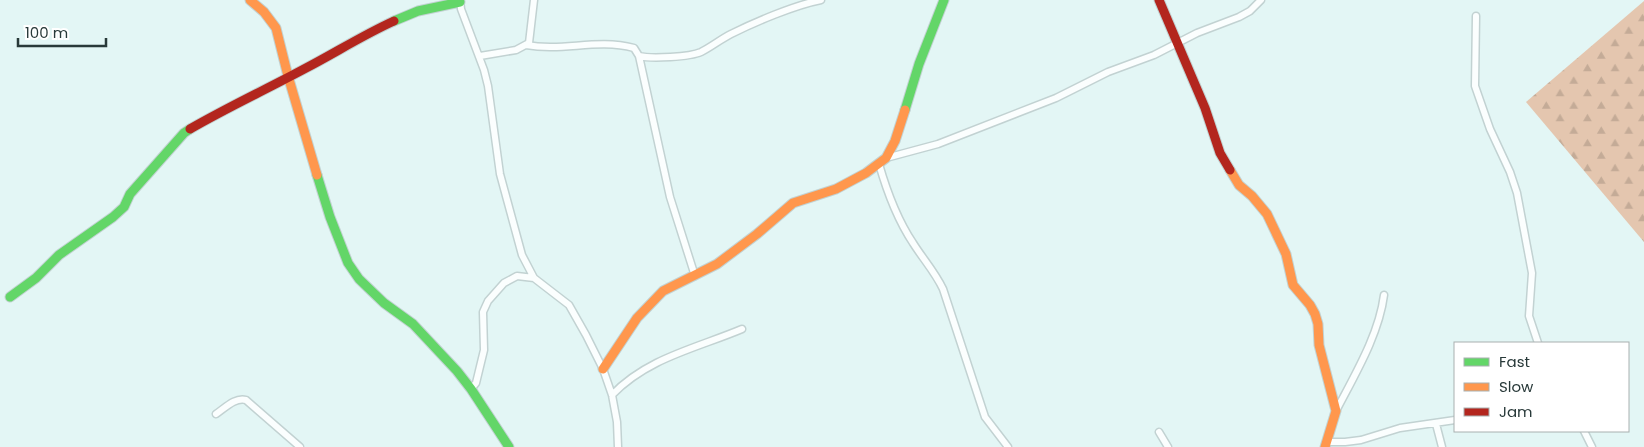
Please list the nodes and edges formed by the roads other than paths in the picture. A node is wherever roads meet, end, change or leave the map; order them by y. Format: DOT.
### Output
graph roads {
  1 [pos="250,0"];
  2 [pos="534,0"];
  3 [pos="821,0"];
  4 [pos="944,0"];
  5 [pos="1159,0"];
  6 [pos="1261,0"];
  7 [pos="460,1"];
  8 [pos="1476,16"];
  9 [pos="1176,43"];
  10 [pos="526,45"];
  11 [pos="480,56"];
  12 [pos="639,56"];
  13 [pos="288,76"];
  14 [pos="883,161"];
  15 [pos="694,276"];
  16 [pos="534,278"];
  17 [pos="1384,295"];
  18 [pos="10,296"];
  19 [pos="742,329"];
  20 [pos="1538,342"];
  21 [pos="603,370"];
  22 [pos="471,389"];
  23 [pos="612,395"];
  24 [pos="1336,411"];
  25 [pos="216,414"];
  26 [pos="1454,420"];
  27 [pos="1436,424"];
  28 [pos="1159,432"];
  29 [pos="1584,432"];
  30 [pos="1326,444"];
  31 [pos="300,447"];
  32 [pos="509,447"];
  33 [pos="618,447"];
  34 [pos="1008,447"];
  35 [pos="1168,447"];
  36 [pos="1442,447"];
  37 [pos="1592,447"];
  1 -- 13 [label="street"];
  2 -- 10 [label="street"];
  3 -- 12 [label="street"];
  4 -- 14 [label="street"];
  5 -- 9 [label="street"];
  6 -- 9 [label="street"];
  7 -- 11 [label="street"];
  7 -- 13 [label="street"];
  8 -- 20 [label="street"];
  9 -- 14 [label="street"];
  9 -- 24 [label="street"];
  10 -- 11 [label="street"];
  10 -- 12 [label="street"];
  11 -- 16 [label="street"];
  12 -- 15 [label="street"];
  13 -- 18 [label="street"];
  13 -- 22 [label="street"];
  14 -- 15 [label="street"];
  14 -- 34 [label="street"];
  15 -- 21 [label="street"];
  16 -- 21 [label="street"];
  16 -- 22 [label="street"];
  17 -- 24 [label="street"];
  19 -- 23 [label="street"];
  21 -- 23 [label="street"];
  22 -- 32 [label="street"];
  23 -- 33 [label="street"];
  24 -- 30 [label="street"];
  25 -- 31 [label="street"];
  26 -- 27 [label="street"];
  27 -- 30 [label="street"];
  27 -- 36 [label="street"];
  28 -- 35 [label="street"];
  29 -- 37 [label="street"];
}
